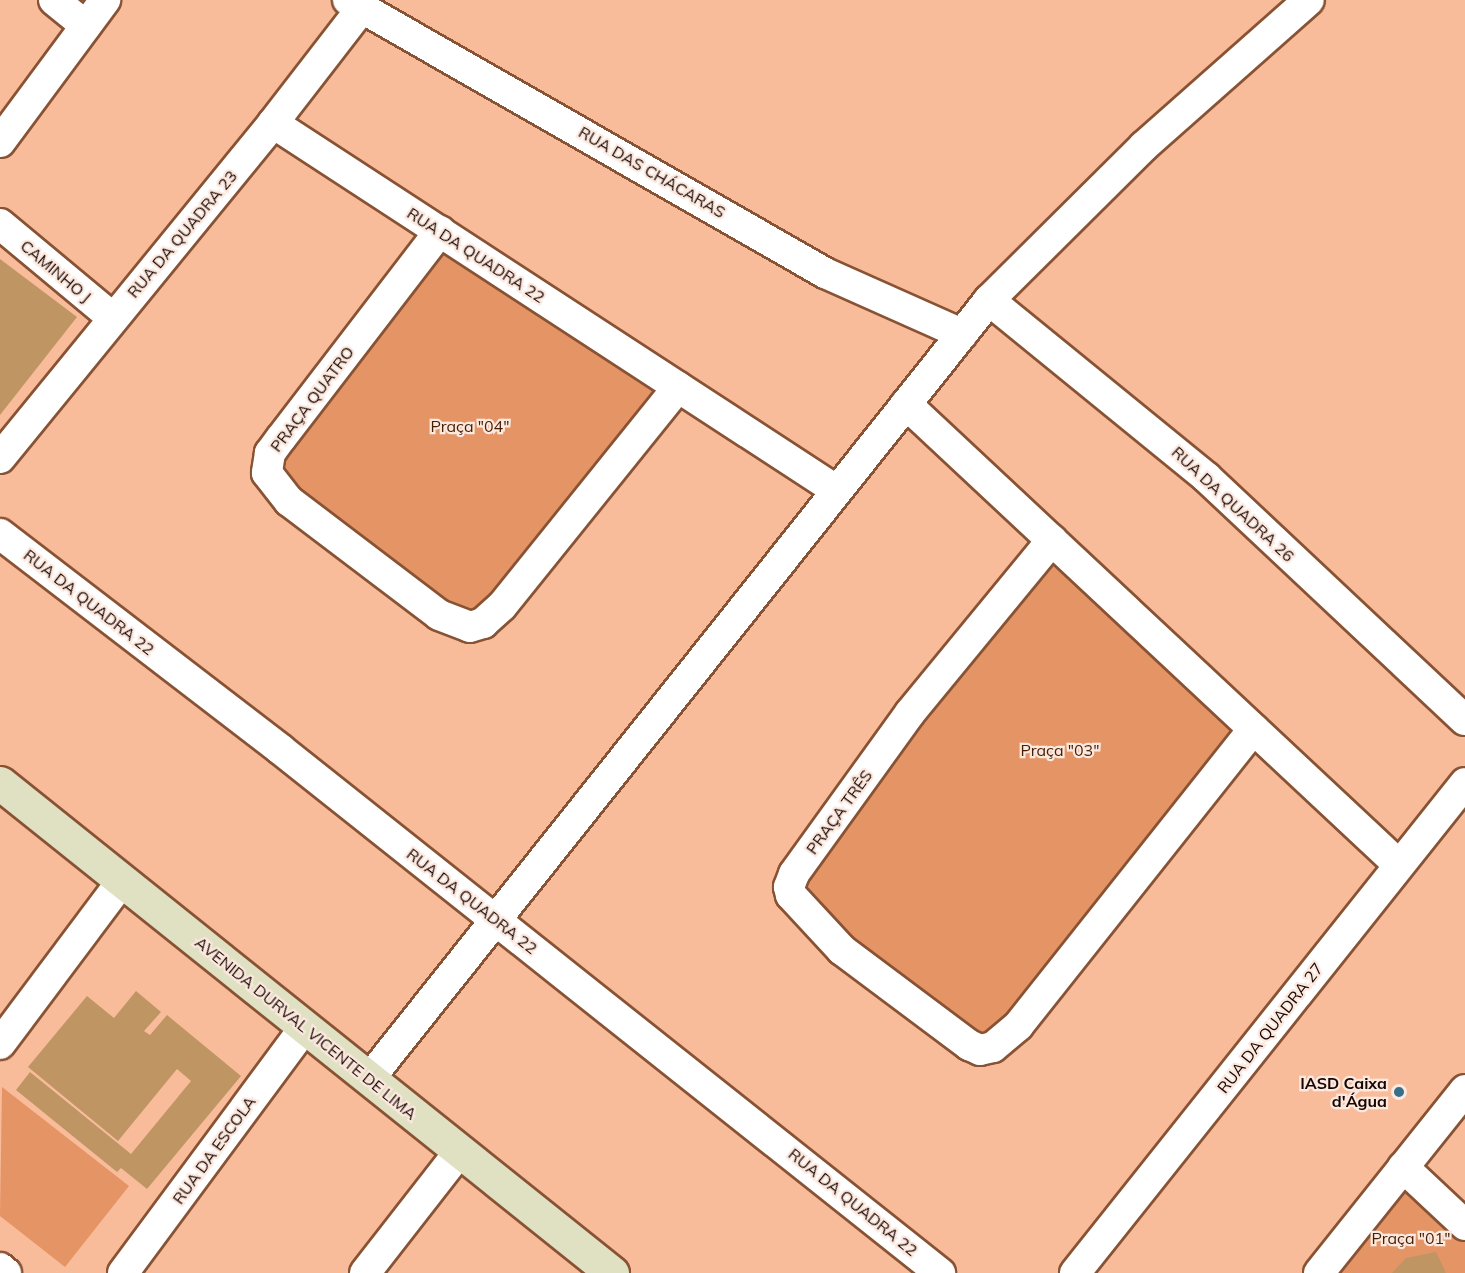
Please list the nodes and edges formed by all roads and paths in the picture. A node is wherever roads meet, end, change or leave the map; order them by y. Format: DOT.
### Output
graph roads {
  1 [pos="54,0"];
  2 [pos="105,0"];
  3 [pos="1309,0"];
  4 [pos="355,4"];
  5 [pos="86,26"];
  6 [pos="273,123"];
  7 [pos="0,142"];
  8 [pos="0,224"];
  9 [pos="440,231"];
  10 [pos="989,300"];
  11 [pos="112,318"];
  12 [pos="962,334"];
  13 [pos="678,387"];
  14 [pos="906,404"];
  15 [pos="0,458"];
  16 [pos="836,490"];
  17 [pos="0,534"];
  18 [pos="1052,540"];
  19 [pos="1465,720"];
  20 [pos="1253,729"];
  21 [pos="0,783"];
  22 [pos="1465,783"];
  23 [pos="1399,866"];
  24 [pos="122,880"];
  25 [pos="496,920"];
  26 [pos="305,1027"];
  27 [pos="0,1044"];
  28 [pos="369,1078"];
  29 [pos="1465,1090"];
  30 [pos="460,1151"];
  31 [pos="1403,1167"];
  32 [pos="1465,1225"];
  33 [pos="0,1268"];
  34 [pos="6,1273"];
  35 [pos="123,1273"];
  36 [pos="365,1273"];
  37 [pos="612,1273"];
  38 [pos="940,1273"];
  39 [pos="1075,1273"];
  40 [pos="1318,1273"];
  1 -- 5 [label="street"];
  2 -- 5 [label="street"];
  3 -- 10 [label="street"];
  4 -- 6 [label="street, RUA DA QUADRA 23"];
  4 -- 12 [label="street, RUA DAS CHÁCARAS"];
  5 -- 7 [label="street"];
  6 -- 9 [label="street, RUA DA QUADRA 22"];
  6 -- 11 [label="street, RUA DA QUADRA 23"];
  8 -- 11 [label="street, CAMINHO J"];
  9 -- 13 [label="street, RUA DA QUADRA 22"];
  9 -- 13 [label="street, PRAÇA QUATRO"];
  10 -- 12 [label="street"];
  10 -- 19 [label="street, RUA DA QUADRA 26"];
  11 -- 15 [label="street, RUA DA QUADRA 23"];
  12 -- 14 [label="street"];
  13 -- 16 [label="street, RUA DA QUADRA 22"];
  14 -- 16 [label="street"];
  14 -- 18 [label="street"];
  16 -- 25 [label="street"];
  17 -- 25 [label="street, RUA DA QUADRA 22"];
  18 -- 20 [label="street"];
  18 -- 20 [label="street, PRAÇA TRÊS"];
  20 -- 23 [label="street"];
  21 -- 24 [label="street, AVENIDA DURVAL VICENTE DE LIMA"];
  22 -- 23 [label="street, RUA DA QUADRA 27"];
  23 -- 39 [label="street, RUA DA QUADRA 27"];
  24 -- 26 [label="street, AVENIDA DURVAL VICENTE DE LIMA"];
  24 -- 27 [label="street"];
  25 -- 28 [label="street"];
  25 -- 38 [label="street, RUA DA QUADRA 22"];
  26 -- 28 [label="street, AVENIDA DURVAL VICENTE DE LIMA"];
  26 -- 35 [label="street, RUA DA ESCOLA"];
  28 -- 30 [label="street, AVENIDA DURVAL VICENTE DE LIMA"];
  29 -- 31 [label="street"];
  30 -- 36 [label="street"];
  30 -- 37 [label="street, AVENIDA DURVAL VICENTE DE LIMA"];
  31 -- 32 [label="street"];
  31 -- 40 [label="street"];
  33 -- 34 [label="street"];
}
